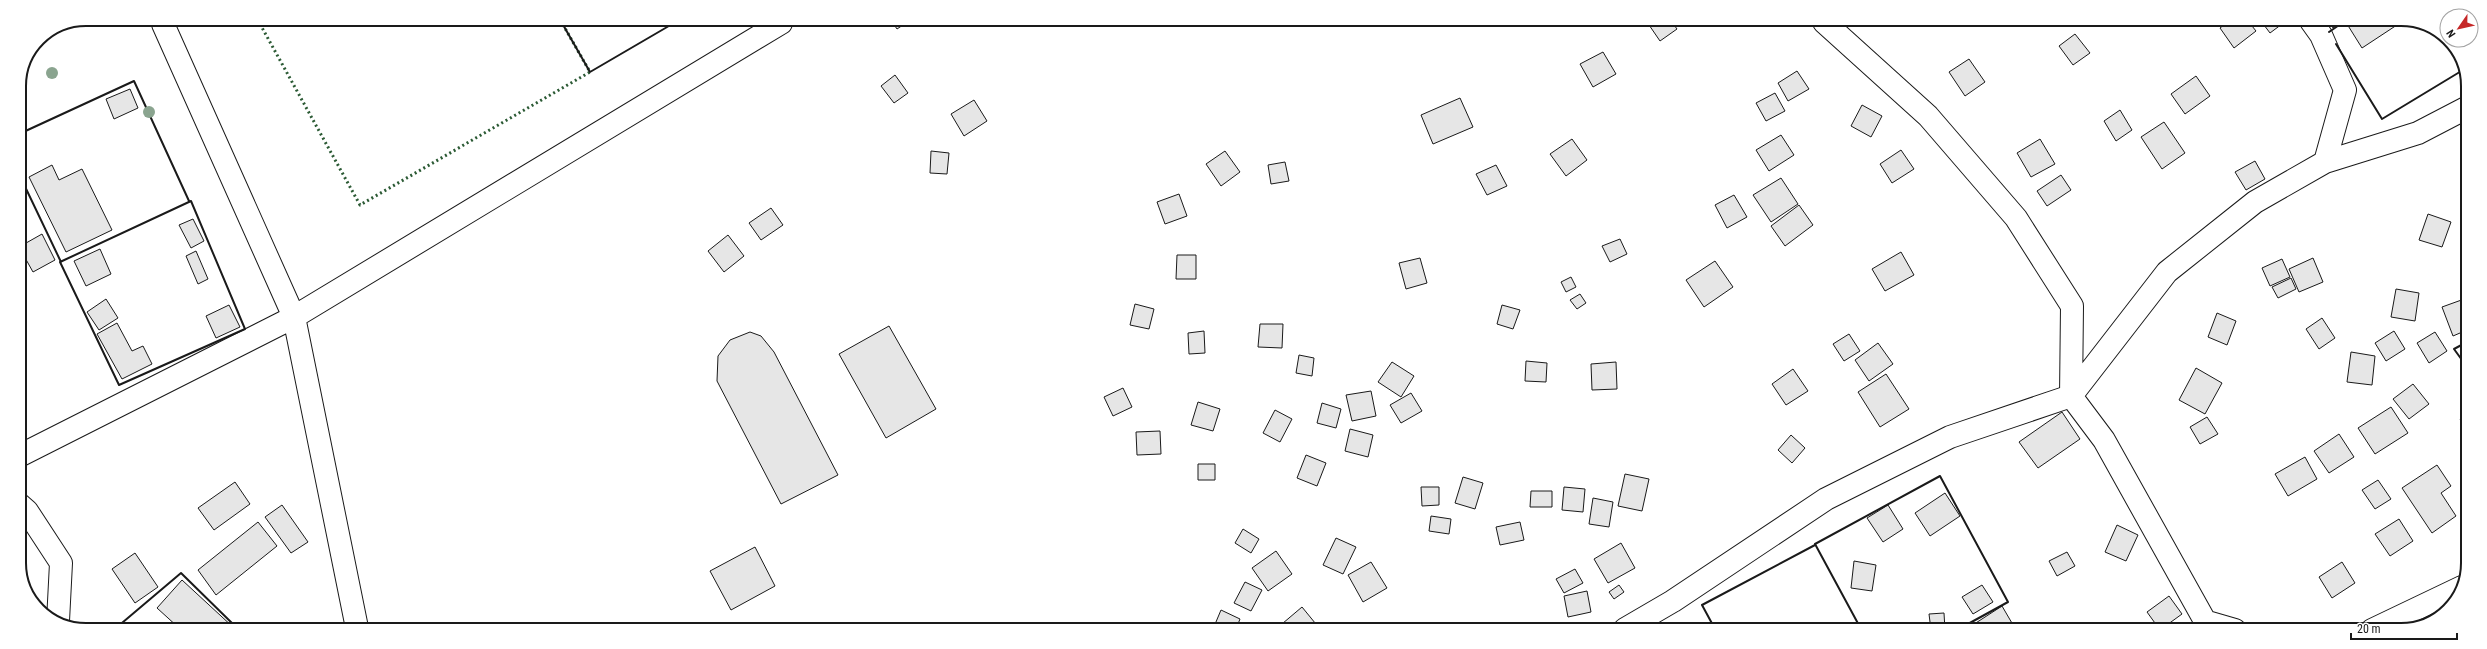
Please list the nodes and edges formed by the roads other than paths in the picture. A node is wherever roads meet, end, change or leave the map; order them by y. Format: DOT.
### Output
graph roads {
  1 [pos="164,26"];
  2 [pos="776,26"];
  3 [pos="1828,26"];
  4 [pos="2314,26"];
  5 [pos="2461,111"];
  6 [pos="2325,162"];
  7 [pos="294,317"];
  8 [pos="2071,396"];
  9 [pos="26,452"];
  10 [pos="26,510"];
  11 [pos="2454,591"];
  12 [pos="58,616"];
  13 [pos="356,623"];
  14 [pos="1635,623"];
  15 [pos="2206,623"];
  16 [pos="2387,623"];
  1 -- 7 [label="street"];
  2 -- 7 [label="street"];
  3 -- 8 [label="street"];
  4 -- 6 [label="street"];
  5 -- 6 [label="street"];
  6 -- 8 [label="street"];
  7 -- 9 [label="street"];
  7 -- 13 [label="street"];
  8 -- 14 [label="street"];
  8 -- 15 [label="street"];
  10 -- 12 [label="street"];
  11 -- 16 [label="street"];
}
